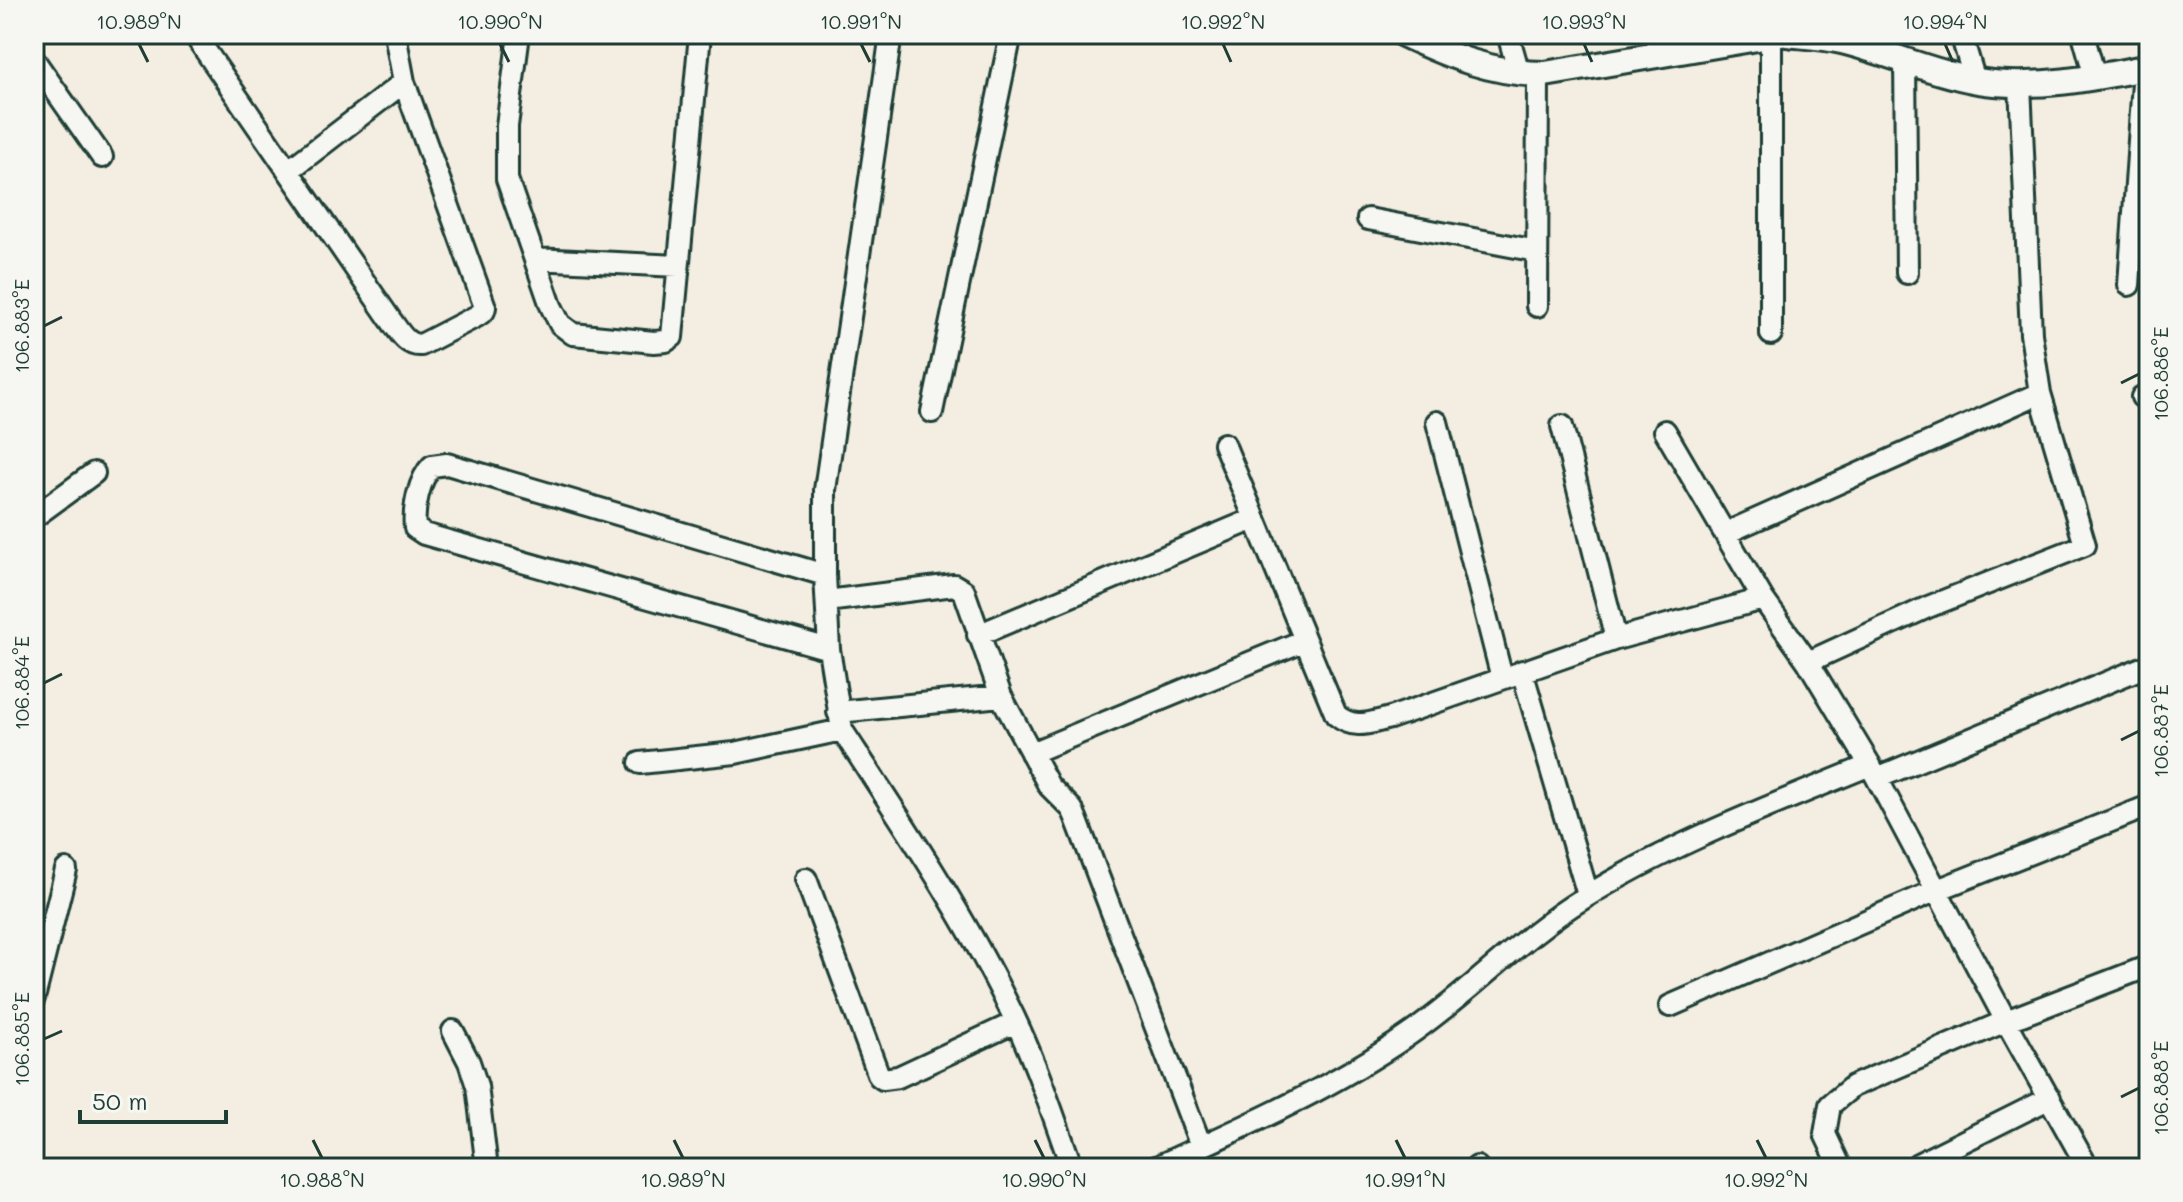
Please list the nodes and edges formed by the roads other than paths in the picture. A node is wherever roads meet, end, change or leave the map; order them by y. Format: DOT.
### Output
graph roads {
  1 [pos="194,34"];
  2 [pos="395,34"];
  3 [pos="519,34"];
  4 [pos="700,34"];
  5 [pos="891,34"];
  6 [pos="1011,34"];
  7 [pos="1403,34"];
  8 [pos="1508,34"];
  9 [pos="1961,34"];
  10 [pos="2083,34"];
  11 [pos="1779,35"];
  12 [pos="1657,44"];
  13 [pos="34,60"];
  14 [pos="1905,60"];
  15 [pos="2146,68"];
  16 [pos="1528,74"];
  17 [pos="2095,77"];
  18 [pos="1975,81"];
  19 [pos="404,82"];
  20 [pos="2020,84"];
  21 [pos="102,157"];
  22 [pos="288,171"];
  23 [pos="1368,219"];
  24 [pos="1537,251"];
  25 [pos="535,259"];
  26 [pos="678,266"];
  27 [pos="1907,273"];
  28 [pos="2129,285"];
  29 [pos="1537,306"];
  30 [pos="1771,334"];
  31 [pos="2040,393"];
  32 [pos="932,412"];
  33 [pos="1437,422"];
  34 [pos="1562,426"];
  35 [pos="1665,431"];
  36 [pos="1224,444"];
  37 [pos="94,473"];
  38 [pos="38,506"];
  39 [pos="1254,519"];
  40 [pos="1726,533"];
  41 [pos="825,575"];
  42 [pos="1763,599"];
  43 [pos="827,601"];
  44 [pos="978,635"];
  45 [pos="1616,639"];
  46 [pos="1305,640"];
  47 [pos="829,649"];
  48 [pos="1808,662"];
  49 [pos="2149,665"];
  50 [pos="1512,674"];
  51 [pos="1001,696"];
  52 [pos="840,721"];
  53 [pos="1031,753"];
  54 [pos="640,763"];
  55 [pos="1873,771"];
  56 [pos="2149,806"];
  57 [pos="66,870"];
  58 [pos="806,879"];
  59 [pos="1937,890"];
  60 [pos="1588,895"];
  61 [pos="2149,966"];
  62 [pos="34,998"];
  63 [pos="1670,1006"];
  64 [pos="2006,1021"];
  65 [pos="1016,1022"];
  66 [pos="453,1031"];
  67 [pos="2050,1098"];
  68 [pos="1201,1146"];
  69 [pos="1918,1164"];
  70 [pos="487,1168"];
  71 [pos="1072,1168"];
  72 [pos="1154,1168"];
  73 [pos="1841,1168"];
  74 [pos="2088,1168"];
  1 -- 22 [label="street"];
  2 -- 19 [label="street"];
  3 -- 25 [label="street"];
  4 -- 26 [label="street"];
  5 -- 41 [label="street"];
  6 -- 32 [label="street"];
  7 -- 16 [label="street"];
  8 -- 16 [label="street"];
  9 -- 18 [label="street"];
  10 -- 17 [label="street"];
  11 -- 12 [label="street"];
  11 -- 14 [label="street"];
  11 -- 30 [label="street"];
  12 -- 16 [label="street"];
  13 -- 21 [label="street"];
  14 -- 18 [label="street"];
  14 -- 27 [label="street"];
  15 -- 17 [label="street"];
  15 -- 28 [label="street"];
  16 -- 24 [label="street"];
  17 -- 20 [label="street"];
  18 -- 20 [label="street"];
  19 -- 22 [label="street"];
  19 -- 22 [label="street"];
  20 -- 31 [label="street"];
  23 -- 24 [label="street"];
  24 -- 29 [label="street"];
  25 -- 26 [label="street"];
  25 -- 26 [label="street"];
  31 -- 40 [label="street"];
  31 -- 48 [label="street"];
  33 -- 50 [label="street"];
  34 -- 45 [label="street"];
  35 -- 40 [label="street"];
  36 -- 39 [label="street"];
  37 -- 38 [label="street"];
  39 -- 44 [label="street"];
  39 -- 46 [label="street"];
  40 -- 42 [label="street"];
  41 -- 43 [label="street"];
  41 -- 47 [label="street"];
  42 -- 45 [label="street"];
  42 -- 48 [label="street"];
  43 -- 44 [label="street"];
  43 -- 47 [label="street"];
  44 -- 51 [label="street"];
  45 -- 50 [label="street"];
  46 -- 50 [label="street"];
  46 -- 53 [label="street"];
  47 -- 52 [label="street"];
  48 -- 55 [label="street"];
  49 -- 55 [label="street"];
  50 -- 60 [label="street"];
  51 -- 52 [label="street"];
  51 -- 53 [label="street"];
  52 -- 54 [label="street"];
  52 -- 65 [label="street"];
  53 -- 68 [label="street"];
  55 -- 59 [label="street"];
  55 -- 60 [label="street"];
  56 -- 59 [label="street"];
  57 -- 62 [label="street"];
  58 -- 65 [label="street"];
  59 -- 63 [label="street"];
  59 -- 64 [label="street"];
  60 -- 68 [label="street"];
  61 -- 64 [label="street"];
  64 -- 67 [label="street"];
  64 -- 73 [label="street"];
  65 -- 71 [label="street"];
  66 -- 70 [label="street"];
  67 -- 69 [label="street"];
  67 -- 74 [label="street"];
  68 -- 72 [label="street"];
}
